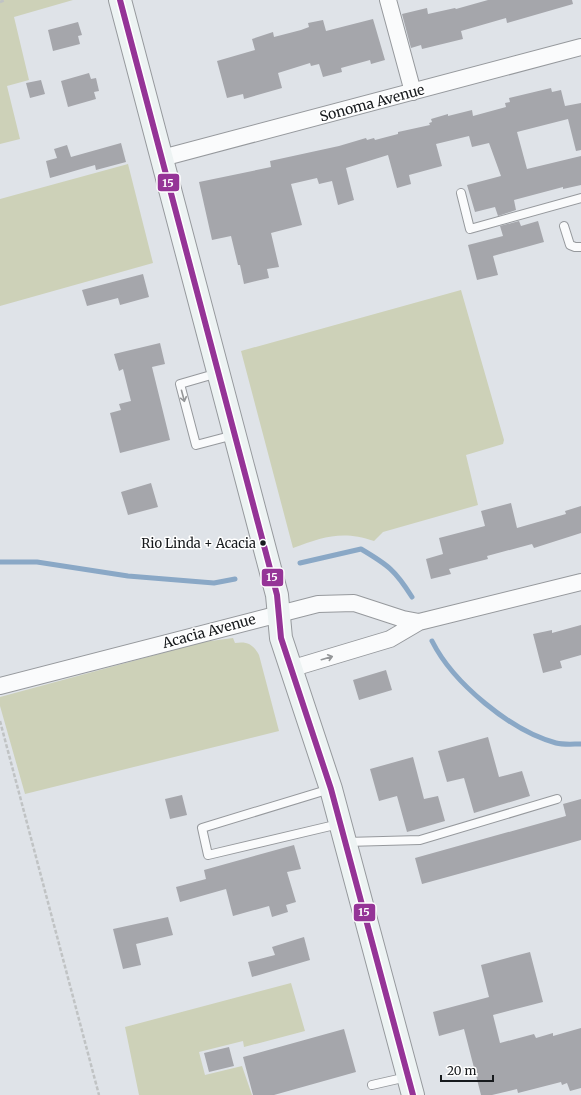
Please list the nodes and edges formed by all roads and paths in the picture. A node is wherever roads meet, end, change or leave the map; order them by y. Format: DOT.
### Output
graph roads {
  1 [pos="5,0"];
  2 [pos="120,0"];
  3 [pos="388,0"];
  4 [pos="0,2"];
  5 [pos="581,47"];
  6 [pos="413,92"];
  7 [pos="162,158"];
  8 [pos="461,193"];
  9 [pos="581,198"];
  10 [pos="564,226"];
  11 [pos="581,247"];
  12 [pos="218,373"];
  13 [pos="235,434"];
  14 [pos="581,582"];
  15 [pos="278,614"];
  16 [pos="419,622"];
  17 [pos="290,669"];
  18 [pos="0,686"];
  19 [pos="0,721"];
  20 [pos="331,789"];
  21 [pos="557,800"];
  22 [pos="342,833"];
  23 [pos="372,1085"];
  24 [pos="410,1086"];
  25 [pos="98,1095"];
  1 -- 4 [label="path"];
  2 -- 7 [label="main road"];
  3 -- 6 [label="street"];
  5 -- 6 [label="street, Sonoma Avenue"];
  6 -- 7 [label="street, Sonoma Avenue"];
  7 -- 12 [label="main road"];
  8 -- 9 [label="lane"];
  10 -- 11 [label="lane"];
  12 -- 13 [label="main road"];
  12 -- 13 [label="lane, one-way"];
  13 -- 15 [label="main road"];
  14 -- 16 [label="street, Acacia Avenue"];
  15 -- 16 [label="street, Acacia Avenue"];
  15 -- 17 [label="main road"];
  15 -- 18 [label="street, Acacia Avenue"];
  17 -- 16 [label="street, Acacia Avenue, one-way"];
  17 -- 20 [label="main road"];
  19 -- 25 [label="path"];
  20 -- 22 [label="main road"];
  20 -- 22 [label="lane"];
  21 -- 22 [label="lane"];
  22 -- 24 [label="main road"];
  23 -- 24 [label="lane"];
}
